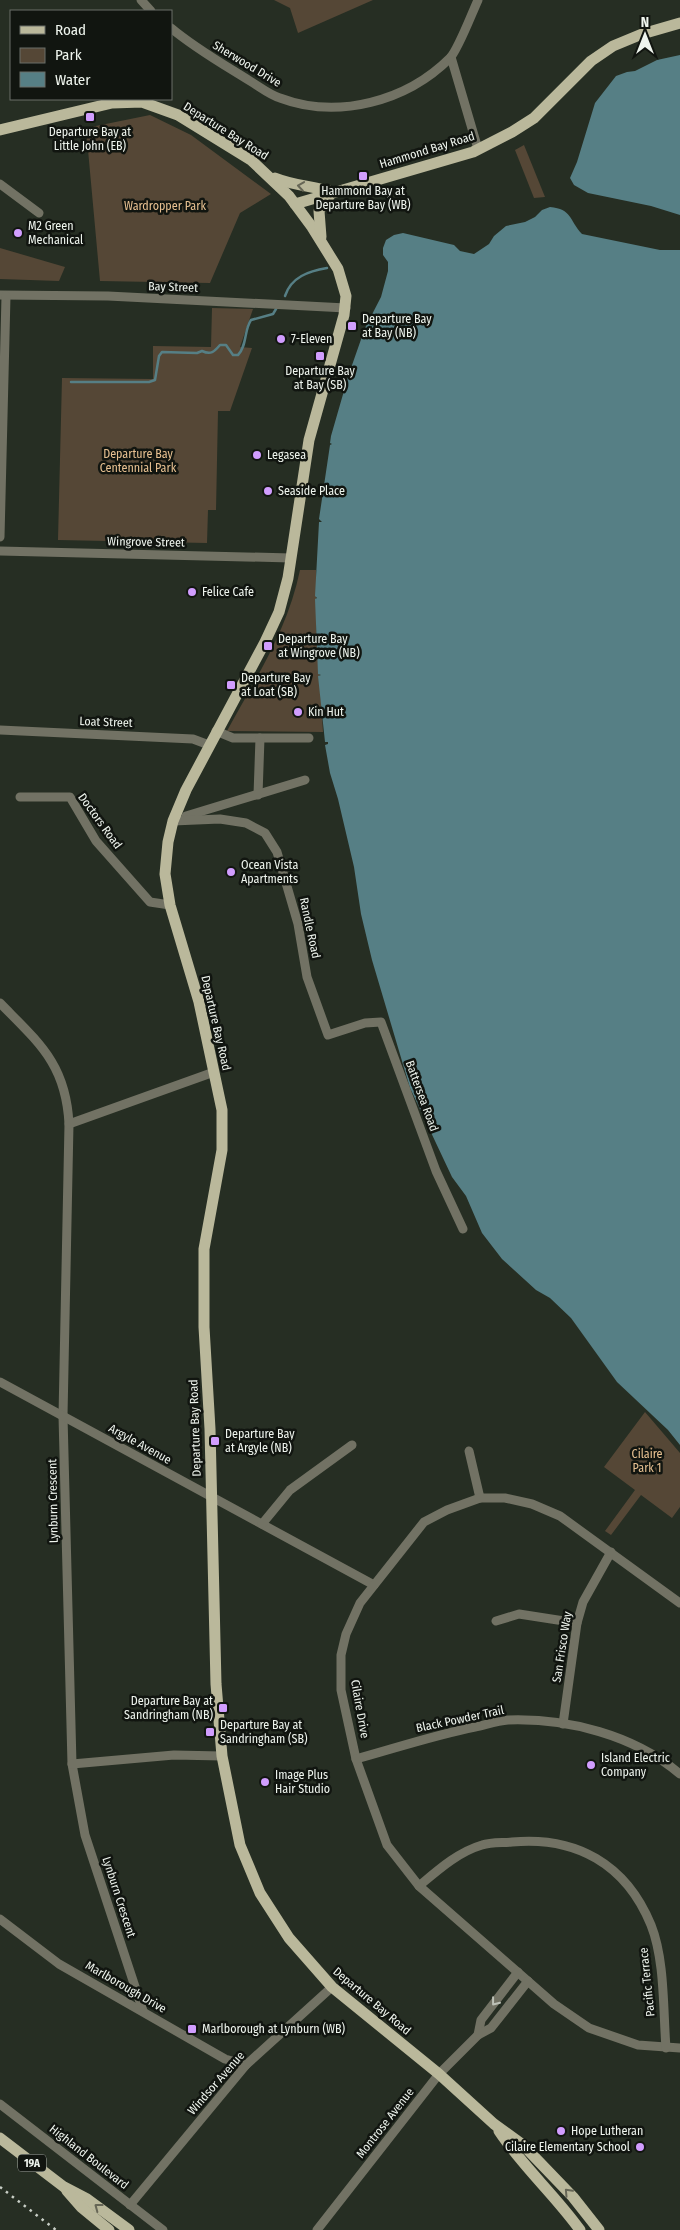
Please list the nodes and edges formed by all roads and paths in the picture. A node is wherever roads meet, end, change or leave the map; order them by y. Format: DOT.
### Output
graph roads {
  1 [pos="141,0"];
  2 [pos="478,0"];
  3 [pos="149,10"];
  4 [pos="680,23"];
  5 [pos="172,29"];
  6 [pos="451,57"];
  7 [pos="142,100"];
  8 [pos="0,130"];
  9 [pos="478,149"];
  10 [pos="270,176"];
  11 [pos="0,184"];
  12 [pos="332,192"];
  13 [pos="295,204"];
  14 [pos="39,213"];
  15 [pos="322,242"];
  16 [pos="3,296"];
  17 [pos="346,308"];
  18 [pos="0,537"];
  19 [pos="0,552"];
  20 [pos="291,558"];
  21 [pos="0,730"];
  22 [pos="216,731"];
  23 [pos="260,738"];
  24 [pos="310,738"];
  25 [pos="209,744"];
  26 [pos="305,780"];
  27 [pos="258,795"];
  28 [pos="20,797"];
  29 [pos="173,820"];
  30 [pos="170,905"];
  31 [pos="0,1003"];
  32 [pos="328,1035"];
  33 [pos="214,1072"];
  34 [pos="69,1124"];
  35 [pos="463,1229"];
  36 [pos="0,1382"];
  37 [pos="64,1416"];
  38 [pos="352,1444"];
  39 [pos="469,1451"];
  40 [pos="212,1497"];
  41 [pos="480,1498"];
  42 [pos="262,1524"];
  43 [pos="611,1552"];
  44 [pos="374,1585"];
  45 [pos="680,1603"];
  46 [pos="496,1621"];
  47 [pos="577,1623"];
  48 [pos="563,1724"];
  49 [pos="222,1756"];
  50 [pos="356,1759"];
  51 [pos="72,1764"];
  52 [pos="680,1774"];
  53 [pos="420,1886"];
  54 [pos="0,1919"];
  55 [pos="518,1972"];
  56 [pos="528,1981"];
  57 [pos="332,1987"];
  58 [pos="143,2011"];
  59 [pos="478,2034"];
  60 [pos="666,2048"];
  61 [pos="680,2048"];
  62 [pos="246,2065"];
  63 [pos="439,2074"];
  64 [pos="0,2104"];
  65 [pos="494,2124"];
  66 [pos="0,2138"];
  67 [pos="64,2188"];
  68 [pos="130,2205"];
  69 [pos="109,2230"];
  70 [pos="129,2230"];
  71 [pos="163,2230"];
  72 [pos="317,2230"];
  73 [pos="580,2230"];
  74 [pos="600,2230"];
  1 -- 3 [label="street"];
  2 -- 6 [label="street, Sherwood Drive"];
  4 -- 9 [label="main road, Hammond Bay Road"];
  5 -- 6 [label="street, Sherwood Drive"];
  6 -- 9 [label="street"];
  7 -- 8 [label="main road, Departure Bay Road"];
  7 -- 10 [label="main road, Departure Bay Road"];
  9 -- 12 [label="main road, Hammond Bay Road"];
  12 -- 10 [label="main road, one-way"];
  10 -- 13 [label="main road, Departure Bay Road"];
  11 -- 14 [label="street"];
  12 -- 13 [label="main road, Hammond Bay Road"];
  12 -- 15 [label="main road"];
  13 -- 15 [label="main road, Departure Bay Road"];
  15 -- 17 [label="main road, Departure Bay Road"];
  16 -- 17 [label="street, Bay Street"];
  16 -- 18 [label="street"];
  17 -- 20 [label="main road, Departure Bay Road"];
  19 -- 20 [label="street, Wingrove Street"];
  20 -- 22 [label="main road, Departure Bay Road"];
  21 -- 25 [label="street, Loat Street"];
  22 -- 23 [label="street"];
  22 -- 25 [label="main road, Departure Bay Road"];
  23 -- 24 [label="street"];
  23 -- 27 [label="street"];
  25 -- 29 [label="main road, Departure Bay Road"];
  26 -- 27 [label="street"];
  27 -- 29 [label="street"];
  28 -- 30 [label="street, Doctors Road"];
  29 -- 30 [label="main road, Departure Bay Road"];
  29 -- 32 [label="street, Randle Road"];
  30 -- 33 [label="main road, Departure Bay Road"];
  31 -- 34 [label="street, Lynburn Crescent"];
  32 -- 35 [label="street, Battersea Road"];
  33 -- 34 [label="street"];
  33 -- 40 [label="main road, Departure Bay Road"];
  34 -- 37 [label="street, Lynburn Crescent"];
  36 -- 37 [label="street, Argyle Avenue"];
  37 -- 40 [label="street, Argyle Avenue"];
  37 -- 51 [label="street, Lynburn Crescent"];
  38 -- 42 [label="street"];
  39 -- 41 [label="street"];
  40 -- 42 [label="street, Argyle Avenue"];
  40 -- 49 [label="main road, Departure Bay Road"];
  41 -- 43 [label="street, Cilaire Drive"];
  41 -- 44 [label="street, Cilaire Drive"];
  42 -- 44 [label="street, Argyle Avenue"];
  43 -- 45 [label="street, Cilaire Drive"];
  43 -- 47 [label="street, San Frisco Way"];
  44 -- 50 [label="street, Cilaire Drive"];
  46 -- 47 [label="street"];
  47 -- 48 [label="street, San Frisco Way"];
  48 -- 50 [label="street, Black Powder Trail"];
  48 -- 52 [label="street, Black Powder Trail"];
  49 -- 51 [label="street"];
  49 -- 57 [label="main road, Departure Bay Road"];
  50 -- 53 [label="street, Cilaire Drive"];
  51 -- 58 [label="street, Lynburn Crescent"];
  53 -- 55 [label="street, Cilaire Drive"];
  53 -- 60 [label="street, Pacific Terrace"];
  54 -- 58 [label="street, Marlborough Drive"];
  55 -- 56 [label="street, Cilaire Drive"];
  55 -- 59 [label="street, Montrose Avenue, one-way"];
  56 -- 59 [label="street, Montrose Avenue"];
  56 -- 60 [label="street, Cilaire Drive"];
  57 -- 62 [label="street, Windsor Avenue"];
  57 -- 63 [label="main road, Departure Bay Road"];
  58 -- 62 [label="street, Marlborough Drive"];
  59 -- 63 [label="street, Montrose Avenue"];
  60 -- 61 [label="street, Cilaire Drive"];
  62 -- 68 [label="street, Windsor Avenue"];
  63 -- 65 [label="main road, Departure Bay Road"];
  63 -- 72 [label="street, Montrose Avenue"];
  64 -- 68 [label="street, Highland Boulevard"];
  65 -- 73 [label="main road, Departure Bay Road"];
  74 -- 65 [label="main road, Departure Bay Road, one-way"];
  66 -- 67 [label="main road, 19A"];
  67 -- 69 [label="main road, 19A"];
  70 -- 67 [label="main road, 19A, one-way"];
  68 -- 71 [label="street, Highland Boulevard"];
}
